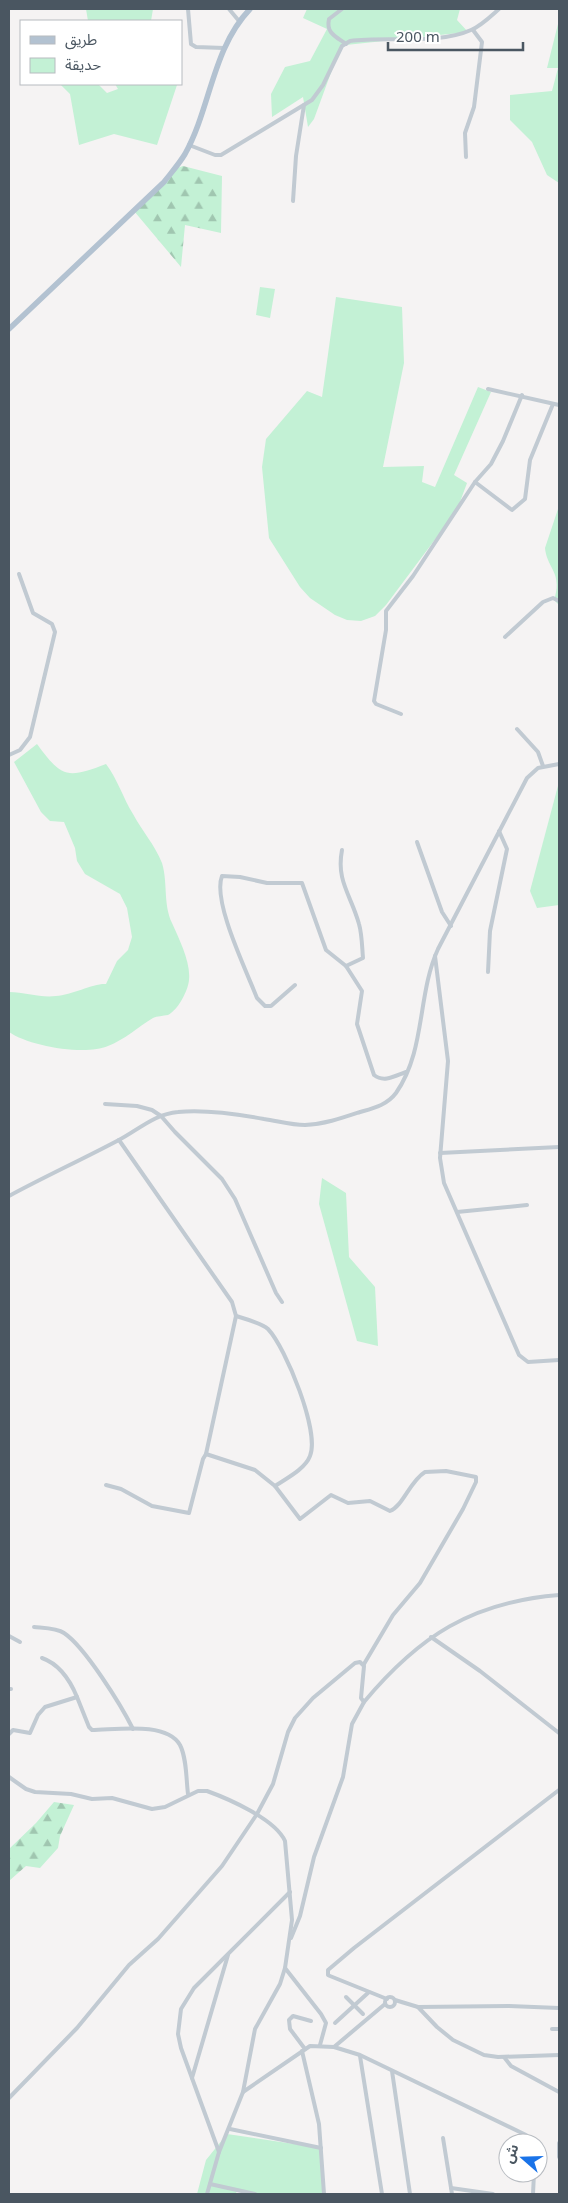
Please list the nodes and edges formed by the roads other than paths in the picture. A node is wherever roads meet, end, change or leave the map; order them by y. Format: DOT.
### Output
graph roads {
  1 [pos="188,9"];
  2 [pos="229,9"];
  3 [pos="250,9"];
  4 [pos="342,9"];
  5 [pos="499,9"];
  6 [pos="239,21"];
  7 [pos="473,30"];
  8 [pos="346,44"];
  9 [pos="224,48"];
  10 [pos="304,105"];
  11 [pos="189,145"];
  12 [pos="466,157"];
  13 [pos="293,201"];
  14 [pos="9,329"];
  15 [pos="488,389"];
  16 [pos="522,395"];
  17 [pos="553,404"];
  18 [pos="559,405"];
  19 [pos="475,482"];
  20 [pos="19,574"];
  21 [pos="559,601"];
  22 [pos="505,637"];
  23 [pos="401,714"];
  24 [pos="517,729"];
  25 [pos="9,755"];
  26 [pos="559,764"];
  27 [pos="543,766"];
  28 [pos="499,831"];
  29 [pos="417,842"];
  30 [pos="342,850"];
  31 [pos="451,926"];
  32 [pos="435,956"];
  33 [pos="346,966"];
  34 [pos="488,972"];
  35 [pos="295,985"];
  36 [pos="406,1072"];
  37 [pos="105,1104"];
  38 [pos="161,1116"];
  39 [pos="119,1140"];
  40 [pos="559,1147"];
  41 [pos="440,1153"];
  42 [pos="9,1196"];
  43 [pos="528,1204"];
  44 [pos="457,1212"];
  45 [pos="282,1302"];
  46 [pos="236,1316"];
  47 [pos="559,1360"];
  48 [pos="206,1454"];
  49 [pos="106,1485"];
  50 [pos="276,1486"];
  51 [pos="559,1595"];
  52 [pos="34,1626"];
  53 [pos="9,1636"];
  54 [pos="431,1638"];
  55 [pos="20,1642"];
  56 [pos="42,1658"];
  57 [pos="364,1664"];
  58 [pos="77,1697"];
  59 [pos="364,1702"];
  60 [pos="133,1728"];
  61 [pos="559,1733"];
  62 [pos="9,1734"];
  63 [pos="9,1777"];
  64 [pos="559,1790"];
  65 [pos="188,1794"];
  66 [pos="257,1814"];
  67 [pos="290,1892"];
  68 [pos="290,1940"];
  69 [pos="228,1954"];
  70 [pos="285,1968"];
  71 [pos="369,1992"];
  72 [pos="346,1997"];
  73 [pos="387,1999"];
  74 [pos="395,2000"];
  75 [pos="386,2004"];
  76 [pos="409,2005"];
  77 [pos="354,2006"];
  78 [pos="394,2006"];
  79 [pos="418,2007"];
  80 [pos="559,2008"];
  81 [pos="363,2014"];
  82 [pos="311,2021"];
  83 [pos="335,2023"];
  84 [pos="552,2030"];
  85 [pos="559,2030"];
  86 [pos="320,2045"];
  87 [pos="334,2047"];
  88 [pos="304,2050"];
  89 [pos="559,2055"];
  90 [pos="360,2056"];
  91 [pos="504,2057"];
  92 [pos="392,2071"];
  93 [pos="192,2078"];
  94 [pos="243,2092"];
  95 [pos="559,2092"];
  96 [pos="9,2098"];
  97 [pos="230,2129"];
  98 [pos="522,2133"];
  99 [pos="444,2138"];
  100 [pos="559,2143"];
  101 [pos="322,2148"];
  102 [pos="219,2152"];
  103 [pos="559,2157"];
  104 [pos="210,2184"];
  105 [pos="451,2188"];
  106 [pos="484,2193"];
  107 [pos="207,2194"];
  108 [pos="255,2194"];
  109 [pos="324,2194"];
  110 [pos="382,2194"];
  111 [pos="410,2194"];
  112 [pos="452,2194"];
  113 [pos="492,2194"];
  1 -- 9 [label="street"];
  2 -- 6 [label="street"];
  3 -- 6 [label="main road"];
  4 -- 8 [label="street"];
  5 -- 7 [label="street"];
  6 -- 9 [label="main road"];
  7 -- 8 [label="street"];
  7 -- 12 [label="street"];
  8 -- 10 [label="street"];
  9 -- 11 [label="main road"];
  10 -- 11 [label="street"];
  10 -- 13 [label="street"];
  11 -- 14 [label="main road"];
  15 -- 16 [label="street"];
  16 -- 17 [label="street"];
  16 -- 19 [label="street"];
  17 -- 18 [label="street"];
  17 -- 19 [label="street"];
  19 -- 23 [label="street"];
  20 -- 25 [label="street"];
  21 -- 22 [label="street"];
  24 -- 27 [label="street"];
  26 -- 27 [label="street"];
  27 -- 28 [label="street"];
  28 -- 31 [label="street"];
  28 -- 34 [label="street"];
  29 -- 31 [label="street"];
  30 -- 33 [label="street"];
  31 -- 32 [label="street"];
  32 -- 36 [label="street"];
  32 -- 41 [label="street"];
  33 -- 35 [label="street"];
  33 -- 36 [label="street"];
  36 -- 38 [label="street"];
  37 -- 38 [label="street"];
  38 -- 39 [label="street"];
  38 -- 45 [label="street"];
  39 -- 42 [label="street"];
  39 -- 46 [label="street"];
  40 -- 41 [label="street"];
  41 -- 44 [label="street"];
  43 -- 44 [label="street"];
  44 -- 47 [label="street"];
  46 -- 48 [label="street"];
  46 -- 50 [label="street"];
  48 -- 49 [label="street"];
  48 -- 50 [label="street"];
  50 -- 57 [label="street"];
  51 -- 54 [label="street"];
  52 -- 60 [label="street"];
  53 -- 55 [label="street"];
  54 -- 59 [label="street"];
  54 -- 61 [label="street"];
  56 -- 58 [label="street"];
  57 -- 59 [label="street"];
  57 -- 66 [label="street"];
  58 -- 60 [label="street"];
  58 -- 62 [label="street"];
  59 -- 68 [label="street"];
  60 -- 65 [label="street"];
  63 -- 65 [label="street"];
  64 -- 71 [label="street"];
  65 -- 66 [label="street"];
  66 -- 67 [label="street"];
  66 -- 96 [label="street"];
  67 -- 68 [label="street"];
  67 -- 69 [label="street"];
  68 -- 70 [label="street"];
  69 -- 93 [label="street"];
  69 -- 93 [label="street"];
  70 -- 86 [label="street"];
  70 -- 94 [label="street"];
  71 -- 73 [label="street"];
  71 -- 77 [label="street"];
  72 -- 77 [label="street"];
  73 -- 74 [label="street"];
  73 -- 75 [label="street"];
  74 -- 76 [label="street"];
  74 -- 78 [label="street"];
  75 -- 78 [label="street"];
  75 -- 87 [label="street"];
  76 -- 78 [label="street"];
  76 -- 79 [label="street"];
  77 -- 81 [label="street"];
  77 -- 83 [label="street"];
  79 -- 80 [label="street"];
  79 -- 91 [label="street"];
  82 -- 88 [label="street"];
  84 -- 85 [label="street"];
  86 -- 87 [label="street"];
  86 -- 88 [label="street"];
  87 -- 90 [label="street"];
  88 -- 94 [label="street"];
  88 -- 101 [label="street"];
  89 -- 91 [label="street"];
  90 -- 92 [label="street"];
  90 -- 110 [label="street"];
  91 -- 95 [label="street"];
  92 -- 98 [label="street"];
  92 -- 111 [label="street"];
  93 -- 102 [label="street"];
  94 -- 97 [label="street"];
  97 -- 101 [label="street"];
  97 -- 102 [label="street"];
  99 -- 105 [label="street"];
  100 -- 103 [label="street"];
  101 -- 109 [label="street"];
  102 -- 104 [label="street"];
  104 -- 107 [label="street"];
  104 -- 108 [label="street"];
  105 -- 106 [label="street"];
  105 -- 112 [label="street"];
  106 -- 113 [label="street"];
}
